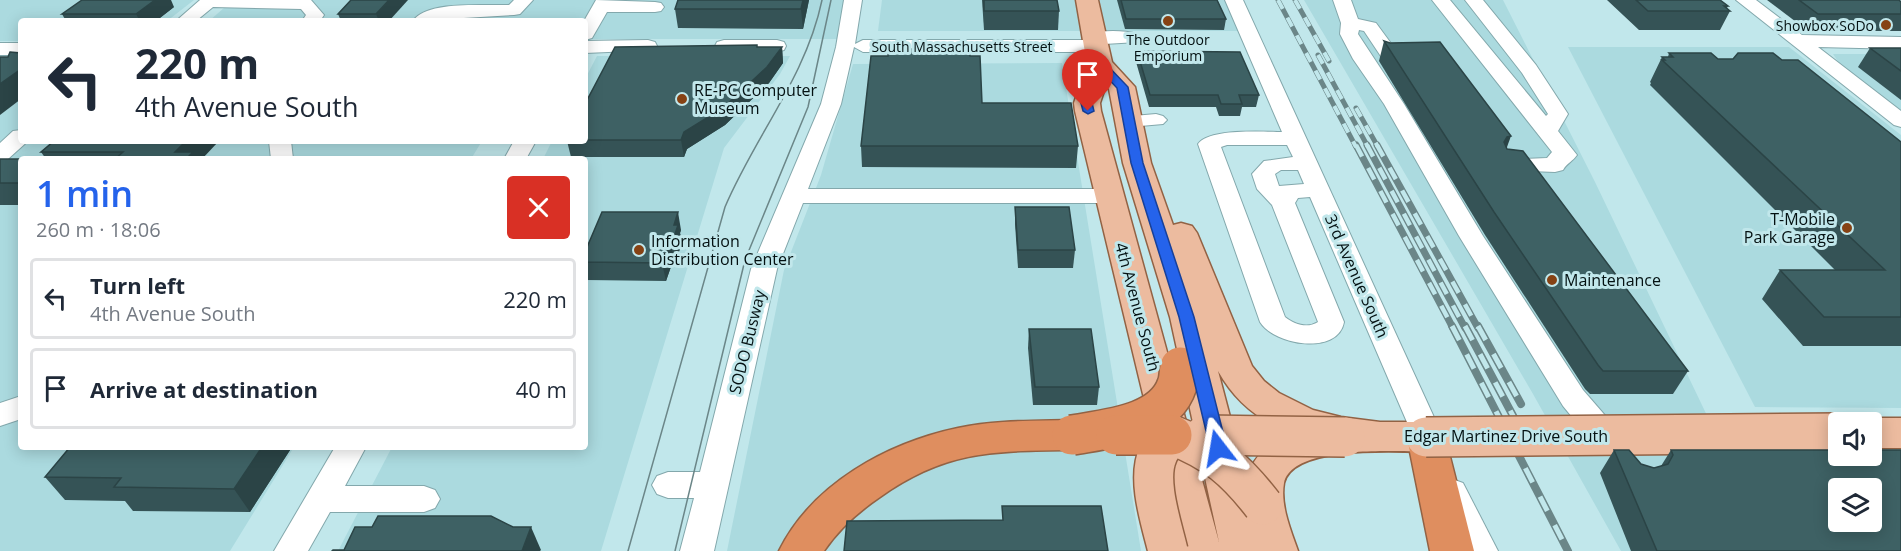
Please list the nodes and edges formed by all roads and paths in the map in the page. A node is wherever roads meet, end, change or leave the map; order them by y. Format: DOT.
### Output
graph roads {
  1 [pos="524,0"];
  2 [pos="853,0"];
  3 [pos="1087,0"];
  4 [pos="1234,0"];
  5 [pos="1441,0"];
  6 [pos="1474,0"];
  7 [pos="209,1"];
  8 [pos="602,4"];
  9 [pos="655,7"];
  10 [pos="1724,7"];
  11 [pos="1346,11"];
  12 [pos="1757,12"];
  13 [pos="189,18"];
  14 [pos="313,18"];
  15 [pos="427,18"];
  16 [pos="646,26"];
  17 [pos="588,29"];
  18 [pos="1792,40"];
  19 [pos="1901,43"];
  20 [pos="636,46"];
  21 [pos="671,46"];
  22 [pos="707,46"];
  23 [pos="777,46"];
  24 [pos="863,46"];
  25 [pos="1132,46"];
  26 [pos="1236,46"];
  27 [pos="1256,46"];
  28 [pos="588,47"];
  29 [pos="0,48"];
  30 [pos="18,48"];
  31 [pos="1097,51"];
  32 [pos="1391,57"];
  33 [pos="1827,64"];
  34 [pos="1852,64"];
  35 [pos="1086,108"];
  36 [pos="1901,120"];
  37 [pos="1139,125"];
  38 [pos="1283,126"];
  39 [pos="1546,132"];
  40 [pos="18,139"];
  41 [pos="1244,139"];
  42 [pos="0,154"];
  43 [pos="1308,164"];
  44 [pos="1508,165"];
  45 [pos="1263,174"];
  46 [pos="1319,190"];
  47 [pos="792,196"];
  48 [pos="1108,196"];
  49 [pos="1283,203"];
  50 [pos="1180,367"];
  51 [pos="18,409"];
  52 [pos="0,415"];
  53 [pos="1828,433"];
  54 [pos="1882,433"];
  55 [pos="1901,433"];
  56 [pos="1072,435"];
  57 [pos="1189,435"];
  58 [pos="1363,437"];
  59 [pos="1426,437"];
  60 [pos="349,450"];
  61 [pos="1624,459"];
  62 [pos="668,485"];
  63 [pos="711,485"];
  64 [pos="322,499"];
  65 [pos="424,499"];
  66 [pos="1263,505"];
  67 [pos="291,551"];
  68 [pos="697,551"];
  69 [pos="801,551"];
  70 [pos="1168,551"];
  71 [pos="1200,551"];
  72 [pos="1243,551"];
  73 [pos="1276,551"];
  74 [pos="1452,551"];
  75 [pos="1481,551"];
  1 -- 15 [label="street"];
  2 -- 47 [label="street, SODO Busway"];
  3 -- 31 [label="main road"];
  4 -- 27 [label="street, 3rd Avenue South"];
  5 -- 39 [label="street"];
  6 -- 39 [label="street"];
  7 -- 13 [label="street"];
  7 -- 14 [label="street"];
  8 -- 9 [label="street"];
  8 -- 17 [label="street"];
  10 -- 12 [label="street"];
  11 -- 32 [label="street"];
  11 -- 61 [label="street"];
  12 -- 18 [label="street"];
  16 -- 20 [label="street"];
  18 -- 19 [label="street"];
  18 -- 33 [label="street"];
  20 -- 21 [label="street"];
  20 -- 28 [label="street"];
  22 -- 23 [label="street"];
  24 -- 31 [label="street, South Massachusetts Street"];
  25 -- 31 [label="street, South Massachusetts Street"];
  26 -- 27 [label="street"];
  27 -- 38 [label="street, 3rd Avenue South"];
  29 -- 30 [label="street"];
  31 -- 35 [label="main road, 4th Avenue South"];
  31 -- 37 [label="main road"];
  33 -- 34 [label="street"];
  33 -- 36 [label="street"];
  35 -- 48 [label="main road, 4th Avenue South"];
  35 -- 50 [label="main road"];
  37 -- 58 [label="main road"];
  37 -- 72 [label="main road"];
  38 -- 41 [label="street"];
  38 -- 43 [label="street, 3rd Avenue South"];
  39 -- 44 [label="street"];
  40 -- 42 [label="street"];
  41 -- 45 [label="street"];
  41 -- 49 [label="street"];
  43 -- 45 [label="street"];
  43 -- 46 [label="street, 3rd Avenue South"];
  45 -- 49 [label="street"];
  46 -- 49 [label="street"];
  46 -- 75 [label="street, 3rd Avenue South"];
  47 -- 48 [label="street"];
  47 -- 63 [label="street, SODO Busway"];
  48 -- 71 [label="main road, 4th Avenue South"];
  50 -- 56 [label="highway, bridge"];
  50 -- 57 [label="main road, bridge"];
  51 -- 52 [label="street"];
  53 -- 59 [label="main road, Edgar Martinez Drive South, bridge"];
  54 -- 55 [label="main road"];
  56 -- 57 [label="highway, bridge"];
  56 -- 69 [label="highway"];
  57 -- 58 [label="main road, Edgar Martinez Drive South, bridge"];
  57 -- 66 [label="main road, bridge"];
  57 -- 70 [label="main road, bridge"];
  58 -- 59 [label="main road, Edgar Martinez Drive South"];
  58 -- 66 [label="main road, bridge"];
  59 -- 74 [label="highway"];
  60 -- 64 [label="street"];
  62 -- 63 [label="street"];
  63 -- 68 [label="street, SODO Busway"];
  64 -- 65 [label="street"];
  64 -- 67 [label="street"];
  66 -- 73 [label="main road"];
}
